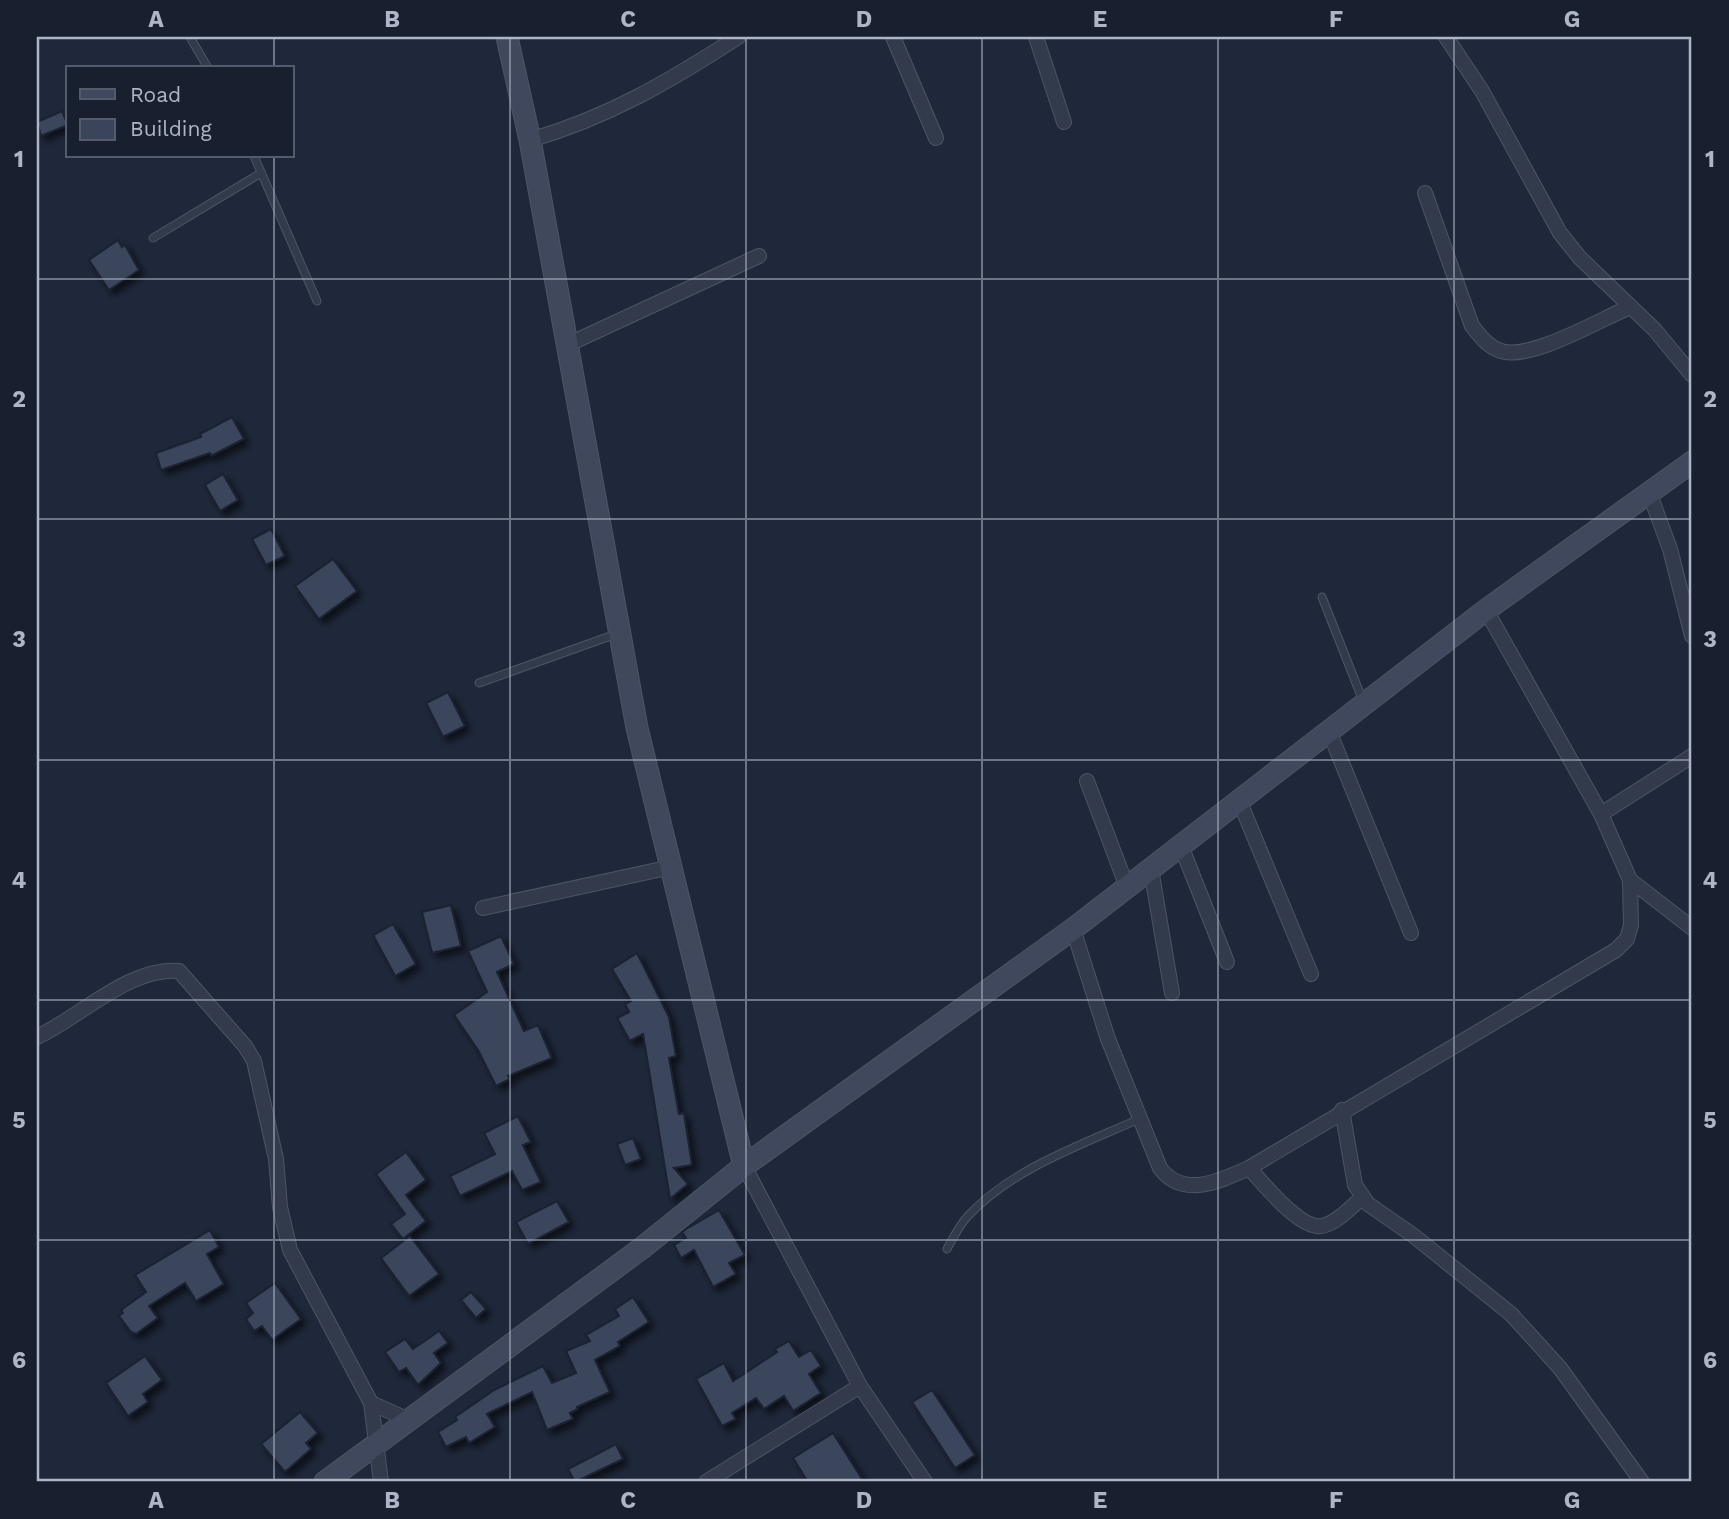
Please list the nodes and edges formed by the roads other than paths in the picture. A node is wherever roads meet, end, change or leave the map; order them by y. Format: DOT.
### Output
graph roads {
  1 [pos="190,37"];
  2 [pos="507,37"];
  3 [pos="738,37"];
  4 [pos="893,37"];
  5 [pos="1035,37"];
  6 [pos="1446,37"];
  7 [pos="207,66"];
  8 [pos="1064,122"];
  9 [pos="936,138"];
  10 [pos="530,140"];
  11 [pos="255,158"];
  12 [pos="261,173"];
  13 [pos="1424,194"];
  14 [pos="153,238"];
  15 [pos="759,256"];
  16 [pos="317,300"];
  17 [pos="1630,307"];
  18 [pos="569,344"];
  19 [pos="1692,375"];
  20 [pos="1692,462"];
  21 [pos="1649,492"];
  22 [pos="1322,597"];
  23 [pos="1486,610"];
  24 [pos="621,632"];
  25 [pos="1692,636"];
  26 [pos="479,684"];
  27 [pos="1364,705"];
  28 [pos="1329,731"];
  29 [pos="1692,756"];
  30 [pos="1087,781"];
  31 [pos="1238,800"];
  32 [pos="1601,814"];
  33 [pos="1181,846"];
  34 [pos="671,867"];
  35 [pos="1151,869"];
  36 [pos="1630,880"];
  37 [pos="1127,887"];
  38 [pos="483,908"];
  39 [pos="1692,928"];
  40 [pos="1073,929"];
  41 [pos="1411,933"];
  42 [pos="1227,962"];
  43 [pos="1311,974"];
  44 [pos="1171,993"];
  45 [pos="37,1037"];
  46 [pos="1342,1110"];
  47 [pos="1139,1119"];
  48 [pos="744,1166"];
  49 [pos="1249,1168"];
  50 [pos="1363,1197"];
  51 [pos="947,1249"];
  52 [pos="860,1386"];
  53 [pos="371,1403"];
  54 [pos="409,1420"];
  55 [pos="376,1444"];
  56 [pos="325,1482"];
  57 [pos="381,1482"];
  58 [pos="706,1482"];
  59 [pos="925,1482"];
  60 [pos="1642,1482"];
  1 -- 7 [label="lane"];
  2 -- 10 [label="main road"];
  3 -- 10 [label="street"];
  4 -- 9 [label="street"];
  5 -- 8 [label="street"];
  6 -- 17 [label="street"];
  10 -- 18 [label="main road"];
  11 -- 12 [label="lane"];
  12 -- 14 [label="lane"];
  12 -- 16 [label="lane"];
  13 -- 17 [label="street"];
  15 -- 18 [label="street"];
  17 -- 19 [label="street"];
  18 -- 24 [label="main road"];
  20 -- 21 [label="main road"];
  21 -- 23 [label="main road"];
  21 -- 25 [label="street"];
  22 -- 27 [label="lane"];
  23 -- 27 [label="main road"];
  23 -- 32 [label="street"];
  24 -- 26 [label="lane"];
  24 -- 34 [label="main road"];
  27 -- 28 [label="main road"];
  28 -- 31 [label="main road"];
  28 -- 41 [label="street"];
  29 -- 32 [label="street"];
  30 -- 37 [label="street"];
  31 -- 33 [label="main road"];
  31 -- 43 [label="street"];
  32 -- 36 [label="street"];
  33 -- 35 [label="main road"];
  33 -- 42 [label="street"];
  34 -- 38 [label="street"];
  34 -- 48 [label="main road"];
  35 -- 37 [label="main road"];
  35 -- 44 [label="street"];
  36 -- 39 [label="street"];
  36 -- 46 [label="street"];
  37 -- 40 [label="main road"];
  40 -- 47 [label="street"];
  40 -- 48 [label="main road"];
  45 -- 53 [label="street"];
  46 -- 49 [label="street"];
  46 -- 50 [label="street"];
  47 -- 49 [label="street"];
  47 -- 51 [label="lane"];
  48 -- 52 [label="street"];
  48 -- 54 [label="main road"];
  49 -- 50 [label="street"];
  50 -- 60 [label="street"];
  52 -- 58 [label="street"];
  52 -- 59 [label="street"];
  53 -- 54 [label="street"];
  53 -- 55 [label="street"];
  54 -- 55 [label="main road"];
  55 -- 56 [label="main road"];
  55 -- 57 [label="street"];
}
